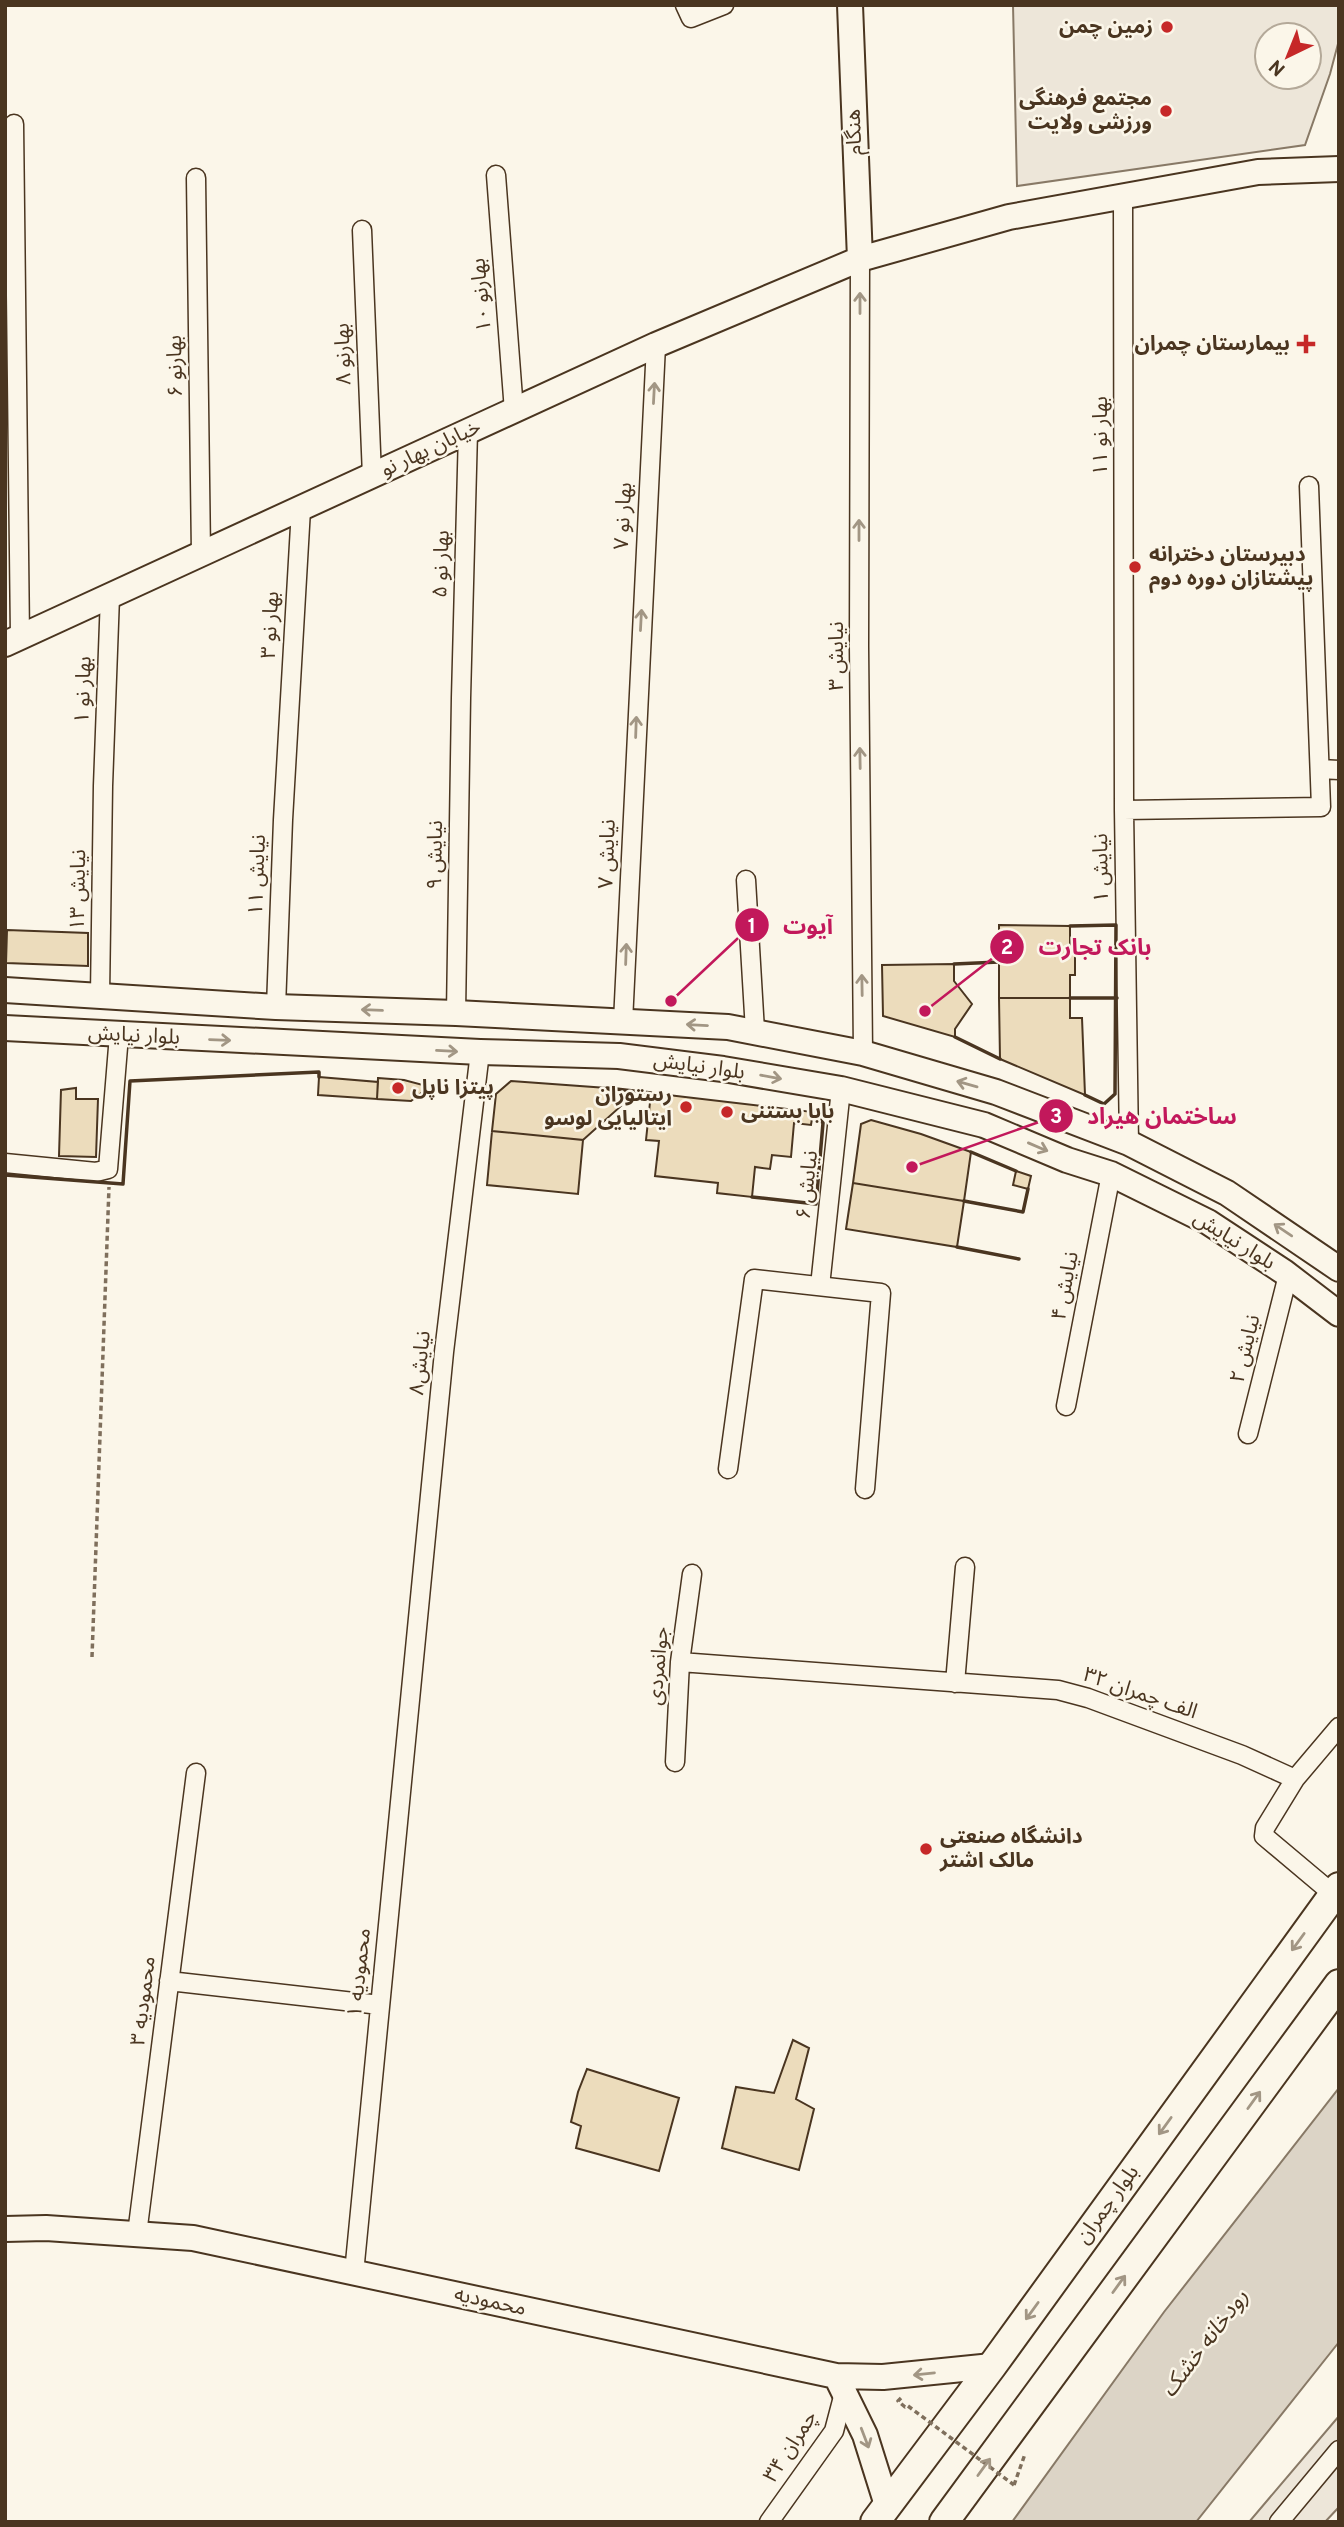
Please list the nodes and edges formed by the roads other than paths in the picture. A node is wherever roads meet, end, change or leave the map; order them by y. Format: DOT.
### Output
graph roads {
  1 [pos="685,5"];
  2 [pos="724,5"];
  3 [pos="850,5"];
  4 [pos="14,124"];
  5 [pos="1339,169"];
  6 [pos="496,175"];
  7 [pos="196,178"];
  8 [pos="1123,196"];
  9 [pos="362,230"];
  10 [pos="860,259"];
  11 [pos="656,345"];
  12 [pos="514,411"];
  13 [pos="468,431"];
  14 [pos="372,476"];
  15 [pos="1309,486"];
  16 [pos="300,509"];
  17 [pos="201,554"];
  18 [pos="110,596"];
  19 [pos="13,640"];
  20 [pos="1124,676"];
  21 [pos="638,688"];
  22 [pos="461,698"];
  23 [pos="287,745"];
  24 [pos="1320,769"];
  25 [pos="1339,770"];
  26 [pos="103,786"];
  27 [pos="1124,810"];
  28 [pos="746,880"];
  29 [pos="5,990"];
  30 [pos="100,996"];
  31 [pos="276,1007"];
  32 [pos="456,1013"];
  33 [pos="623,1022"];
  34 [pos="5,1028"];
  35 [pos="755,1031"];
  36 [pos="119,1035"];
  37 [pos="480,1052"];
  38 [pos="863,1053"];
  39 [pos="841,1089"];
  40 [pos="1129,1143"];
  41 [pos="5,1163"];
  42 [pos="1111,1174"];
  43 [pos="1339,1269"];
  44 [pos="1288,1275"];
  45 [pos="820,1286"];
  46 [pos="1339,1314"];
  47 [pos="1066,1406"];
  48 [pos="1248,1433"];
  49 [pos="728,1469"];
  50 [pos="865,1489"];
  51 [pos="965,1567"];
  52 [pos="692,1574"];
  53 [pos="680,1662"];
  54 [pos="412,1678"];
  55 [pos="955,1683"];
  56 [pos="1339,1727"];
  57 [pos="675,1762"];
  58 [pos="196,1773"];
  59 [pos="1295,1779"];
  60 [pos="1336,1890"];
  61 [pos="169,1981"];
  62 [pos="1339,1984"];
  63 [pos="380,2005"];
  64 [pos="5,2229"];
  65 [pos="137,2234"];
  66 [pos="354,2273"];
  67 [pos="992,2366"];
  68 [pos="840,2385"];
  69 [pos="1339,2450"];
  70 [pos="881,2513"];
  71 [pos="769,2522"];
  72 [pos="944,2522"];
  73 [pos="1279,2522"];
  1 -- 2 [label="street"];
  3 -- 10 [label="street, هنگام"];
  4 -- 19 [label="street"];
  5 -- 8 [label="street, خیابان بهار نو"];
  6 -- 12 [label="street, ۱۰ بهارنو"];
  7 -- 17 [label="street, ۶ بهارنو"];
  8 -- 10 [label="street, خیابان بهار نو"];
  8 -- 20 [label="street, ۱۱ بهار نو"];
  9 -- 14 [label="street, ۸ بهارنو"];
  10 -- 11 [label="street, خیابان بهار نو"];
  38 -- 10 [label="street, نیایش ۳, one-way"];
  11 -- 12 [label="street, خیابان بهار نو"];
  21 -- 11 [label="street, ۷ بهار نو, one-way"];
  12 -- 13 [label="street, خیابان بهار نو"];
  13 -- 14 [label="street, خیابان بهار نو"];
  13 -- 22 [label="street, ۵ بهار نو"];
  14 -- 16 [label="street, خیابان بهار نو"];
  15 -- 24 [label="street"];
  16 -- 17 [label="street, خیابان بهار نو"];
  16 -- 23 [label="street, ۳ بهار نو"];
  17 -- 18 [label="street, خیابان بهار نو"];
  18 -- 19 [label="street, خیابان بهار نو"];
  18 -- 26 [label="street, ۱ بهار نو"];
  20 -- 27 [label="street, نیایش ۱"];
  33 -- 21 [label="street, نیایش ۷, one-way"];
  22 -- 32 [label="street, نیایش ۹"];
  23 -- 31 [label="street, نیایش ۱۱"];
  24 -- 25 [label="street"];
  24 -- 27 [label="street"];
  26 -- 30 [label="street, نیایش ۱۳"];
  27 -- 40 [label="street, نیایش ۱"];
  28 -- 35 [label="street"];
  29 -- 30 [label="street, بلوار نیایش"];
  30 -- 31 [label="street, بلوار نیایش"];
  32 -- 31 [label="street, بلوار نیایش, one-way"];
  32 -- 33 [label="street, بلوار نیایش"];
  35 -- 33 [label="street, بلوار نیایش, one-way"];
  34 -- 36 [label="street, بلوار نیایش"];
  35 -- 38 [label="street, بلوار نیایش"];
  36 -- 37 [label="street, بلوار نیایش, one-way"];
  36 -- 41 [label="street"];
  37 -- 39 [label="street, بلوار نیایش, one-way"];
  37 -- 54 [label="street, نیایش۸"];
  40 -- 38 [label="street, بلوار نیایش, one-way"];
  39 -- 42 [label="street, بلوار نیایش, one-way"];
  39 -- 45 [label="street, نیایش ۶"];
  43 -- 40 [label="street, بلوار نیایش, one-way"];
  42 -- 44 [label="street, بلوار نیایش"];
  42 -- 47 [label="street, نیایش ۴"];
  44 -- 46 [label="street, بلوار نیایش"];
  44 -- 48 [label="street, نیایش ۲"];
  45 -- 49 [label="street"];
  45 -- 50 [label="street"];
  51 -- 55 [label="street"];
  52 -- 53 [label="street, جوانمردی"];
  53 -- 55 [label="street, ۳۲ الف چمران"];
  53 -- 57 [label="street, جوانمردی"];
  54 -- 63 [label="street, ۱ محمودیه"];
  55 -- 59 [label="street, ۳۲ الف چمران"];
  56 -- 59 [label="street"];
  58 -- 61 [label="street, ۳ محمودیه"];
  59 -- 60 [label="street"];
  60 -- 67 [label="main road, بلوار چمران, one-way"];
  61 -- 63 [label="street"];
  61 -- 65 [label="street, ۳ محمودیه"];
  72 -- 62 [label="main road, one-way"];
  63 -- 66 [label="street, ۱ محمودیه"];
  64 -- 65 [label="street, محمودیه"];
  65 -- 66 [label="street, محمودیه"];
  66 -- 68 [label="street, محمودیه"];
  67 -- 68 [label="street, محمودیه, one-way"];
  67 -- 70 [label="main road, بلوار چمران"];
  68 -- 70 [label="street, one-way"];
  68 -- 71 [label="street, ۳۴ چمران"];
  69 -- 73 [label="street"];
}
